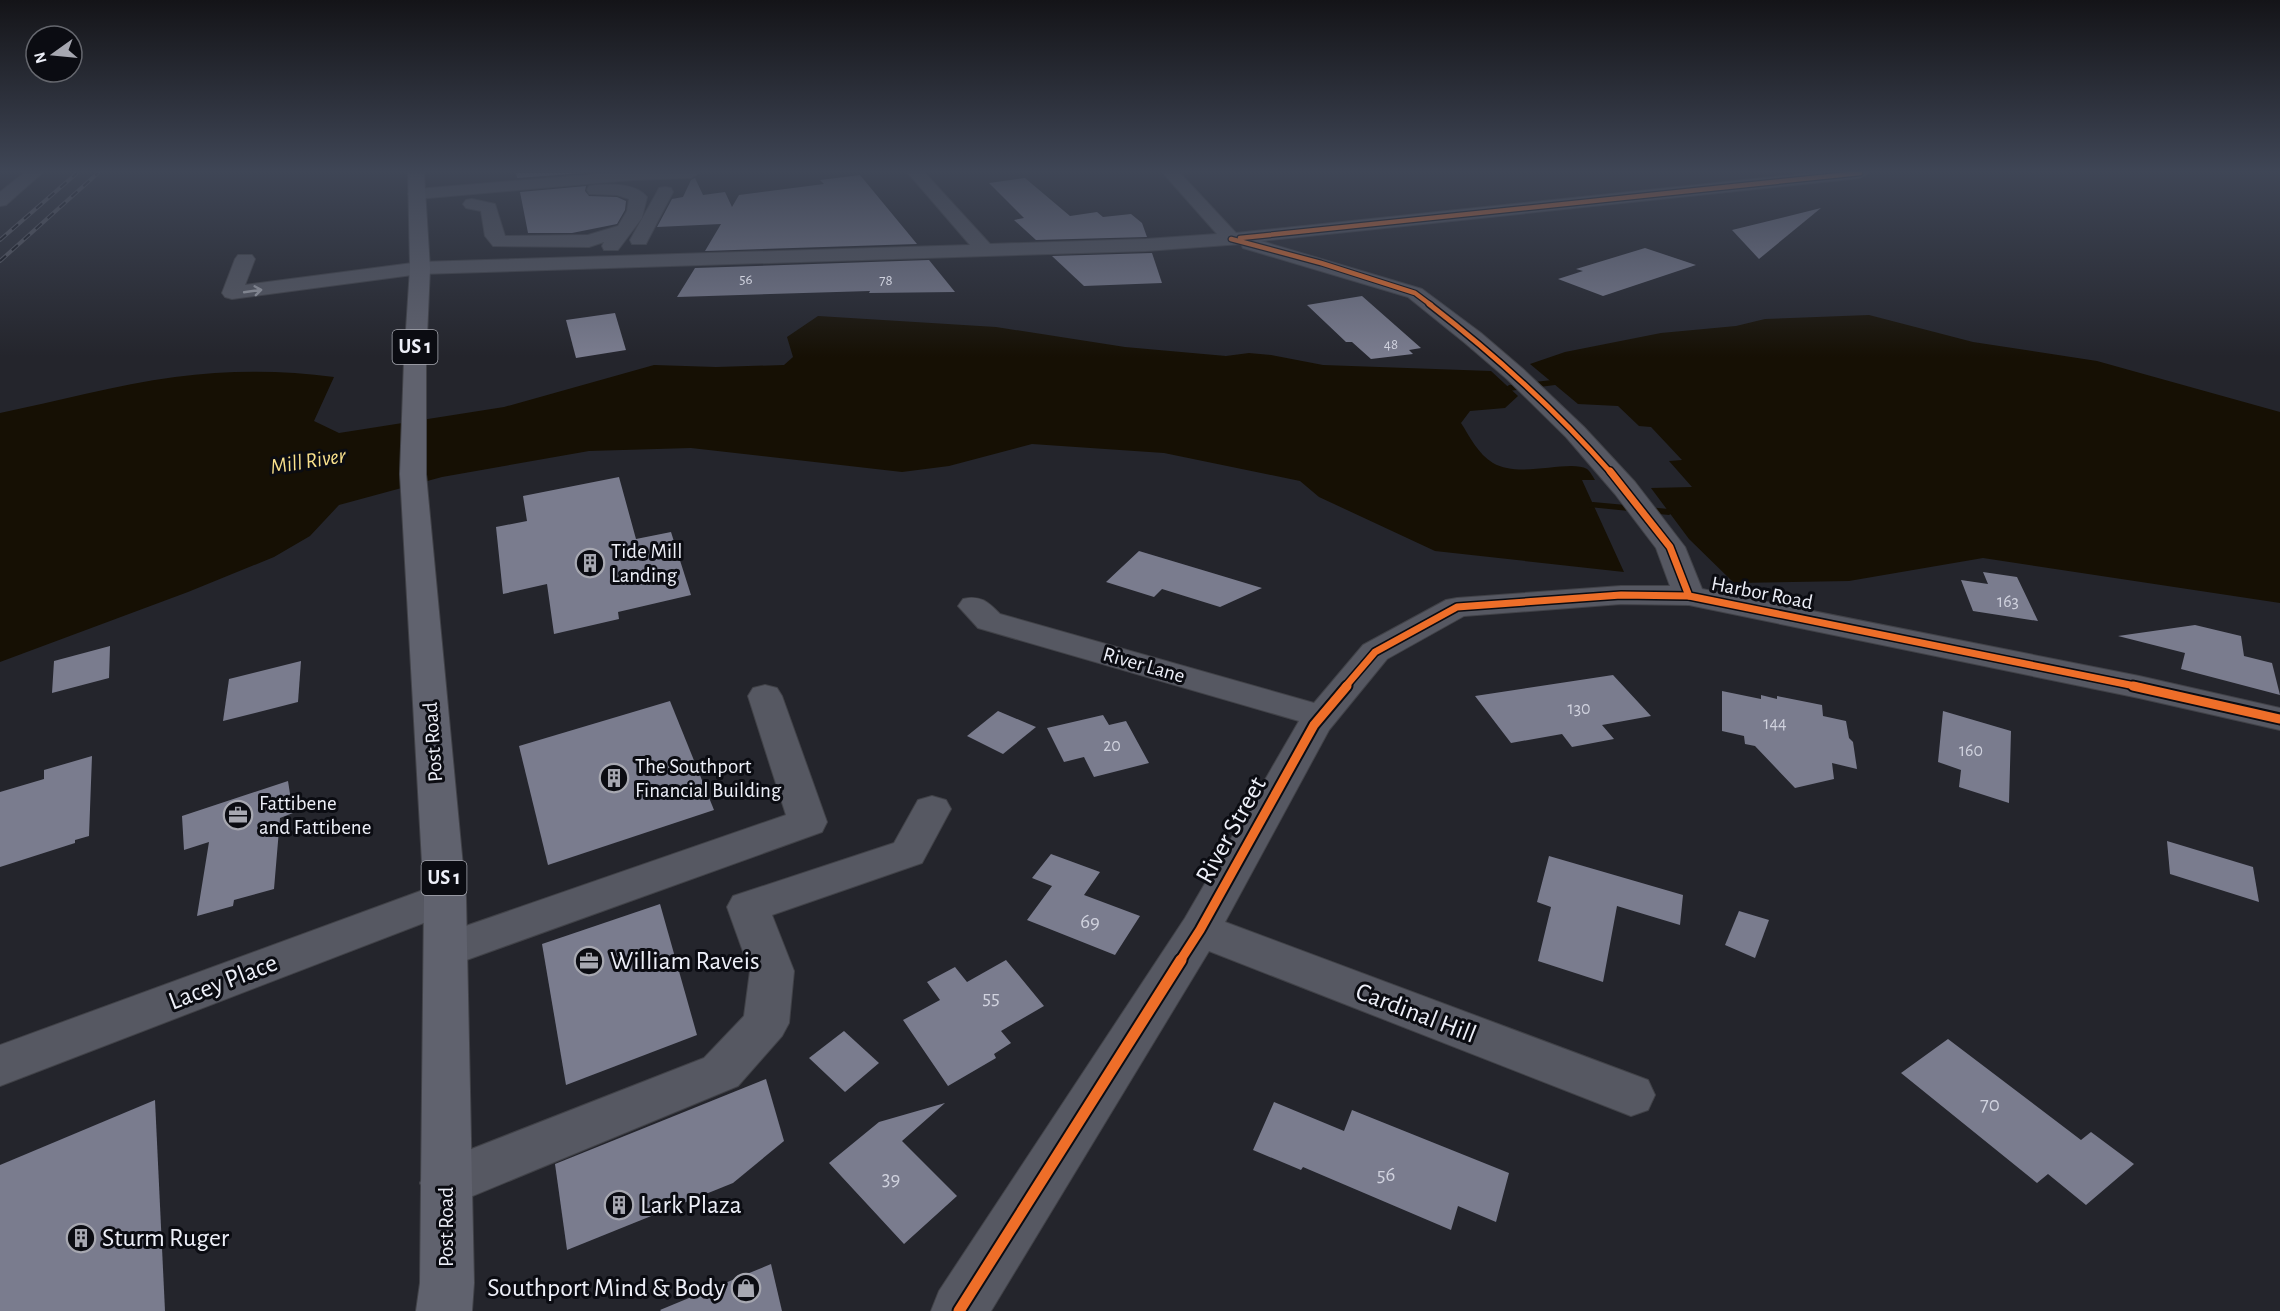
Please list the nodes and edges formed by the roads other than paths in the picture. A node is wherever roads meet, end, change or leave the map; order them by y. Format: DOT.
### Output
graph roads {
  1 [pos="418,234"];
  2 [pos="494,234"];
  3 [pos="613,234"];
  4 [pos="621,234"];
  5 [pos="643,234"];
  6 [pos="971,234"];
  7 [pos="1227,234"];
  8 [pos="1278,234"];
  9 [pos="1231,239"];
  10 [pos="984,249"];
  11 [pos="245,259"];
  12 [pos="629,260"];
  13 [pos="598,261"];
  14 [pos="420,268"];
  15 [pos="1689,596"];
  16 [pos="974,606"];
  17 [pos="765,696"];
  18 [pos="1320,716"];
  19 [pos="2280,718"];
  20 [pos="932,809"];
  21 [pos="445,898"];
  22 [pos="1200,930"];
  23 [pos="446,950"];
  24 [pos="0,1066"];
  25 [pos="1631,1095"];
  26 [pos="446,1183"];
  27 [pos="444,1311"];
  28 [pos="959,1311"];
  1 -- 14 [label="main road, Post Road / US 1"];
  2 -- 3 [label="street"];
  4 -- 13 [label="street"];
  5 -- 12 [label="street"];
  6 -- 10 [label="street"];
  7 -- 9 [label="street"];
  8 -- 9 [label="street"];
  9 -- 10 [label="street"];
  9 -- 15 [label="street, Harbor Road"];
  10 -- 12 [label="street"];
  11 -- 14 [label="street, one-way"];
  12 -- 13 [label="street"];
  13 -- 14 [label="street"];
  14 -- 21 [label="main road, Post Road / US 1"];
  15 -- 18 [label="street, River Street"];
  15 -- 19 [label="street, Harbor Road"];
  16 -- 18 [label="street, River Lane"];
  17 -- 23 [label="street"];
  18 -- 22 [label="street, River Street"];
  20 -- 26 [label="street"];
  21 -- 23 [label="main road, Post Road / US 1"];
  21 -- 24 [label="street, Lacey Place"];
  22 -- 25 [label="street, Cardinal Hill"];
  22 -- 28 [label="street, River Street"];
  23 -- 26 [label="main road, Post Road / US 1"];
  26 -- 27 [label="main road, Post Road / US 1"];
}
